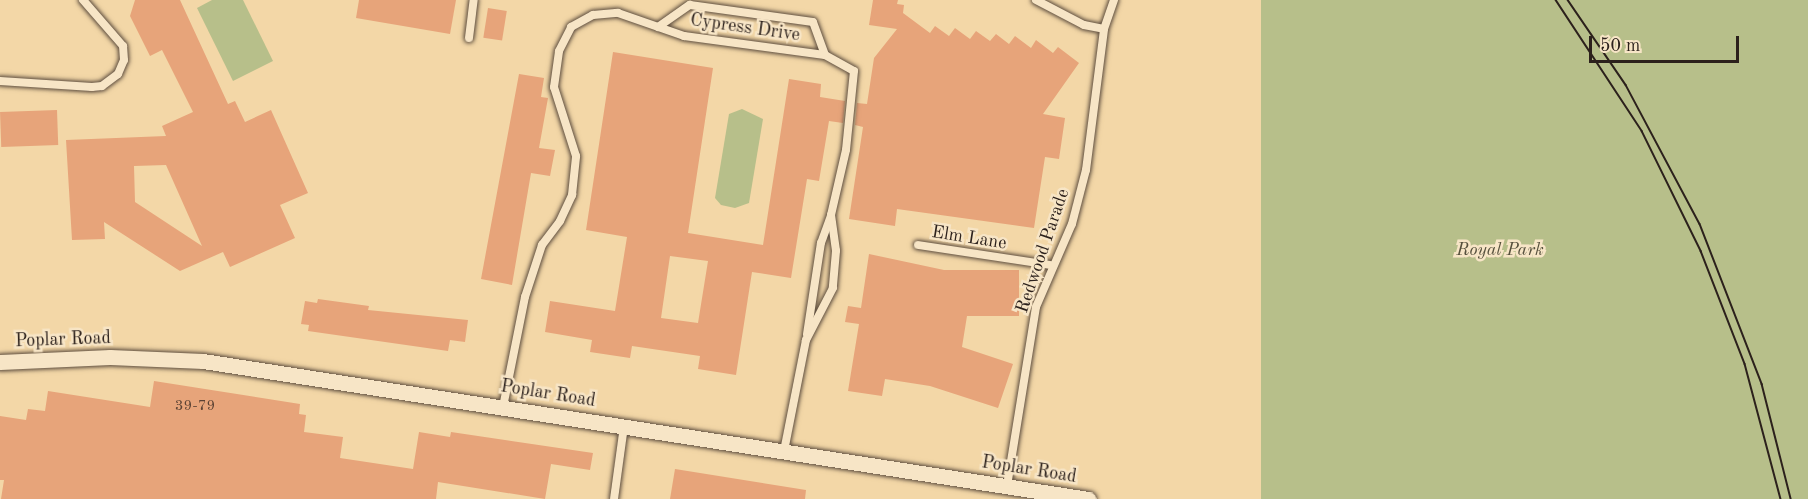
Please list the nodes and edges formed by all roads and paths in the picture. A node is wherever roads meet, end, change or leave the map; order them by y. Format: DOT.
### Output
graph roads {
  1 [pos="83,0"];
  2 [pos="474,0"];
  3 [pos="1035,0"];
  4 [pos="1114,0"];
  5 [pos="658,27"];
  6 [pos="1104,29"];
  7 [pos="469,38"];
  8 [pos="825,55"];
  9 [pos="0,81"];
  10 [pos="831,215"];
  11 [pos="918,245"];
  12 [pos="1051,266"];
  13 [pos="806,340"];
  14 [pos="0,362"];
  15 [pos="503,407"];
  16 [pos="624,426"];
  17 [pos="784,451"];
  18 [pos="1014,491"];
  19 [pos="614,499"];
  20 [pos="1088,499"];
  1 -- 9 [label="lane"];
  2 -- 7 [label="lane"];
  3 -- 6 [label="lane"];
  4 -- 6 [label="lane, Redwood Parade"];
  5 -- 8 [label="lane, Cypress Drive"];
  5 -- 8 [label="lane"];
  5 -- 15 [label="lane, Cypress Drive"];
  6 -- 12 [label="lane, Redwood Parade"];
  8 -- 10 [label="lane, Cypress Drive"];
  10 -- 13 [label="lane"];
  10 -- 13 [label="lane, Cypress Drive"];
  11 -- 12 [label="lane, Elm Lane"];
  12 -- 18 [label="lane, Redwood Parade"];
  13 -- 17 [label="lane, Cypress Drive"];
  14 -- 15 [label="street, Poplar Road"];
  15 -- 16 [label="street, Poplar Road"];
  16 -- 17 [label="street, Poplar Road"];
  16 -- 19 [label="lane"];
  17 -- 18 [label="street, Poplar Road"];
  18 -- 20 [label="street, Poplar Road"];
}
